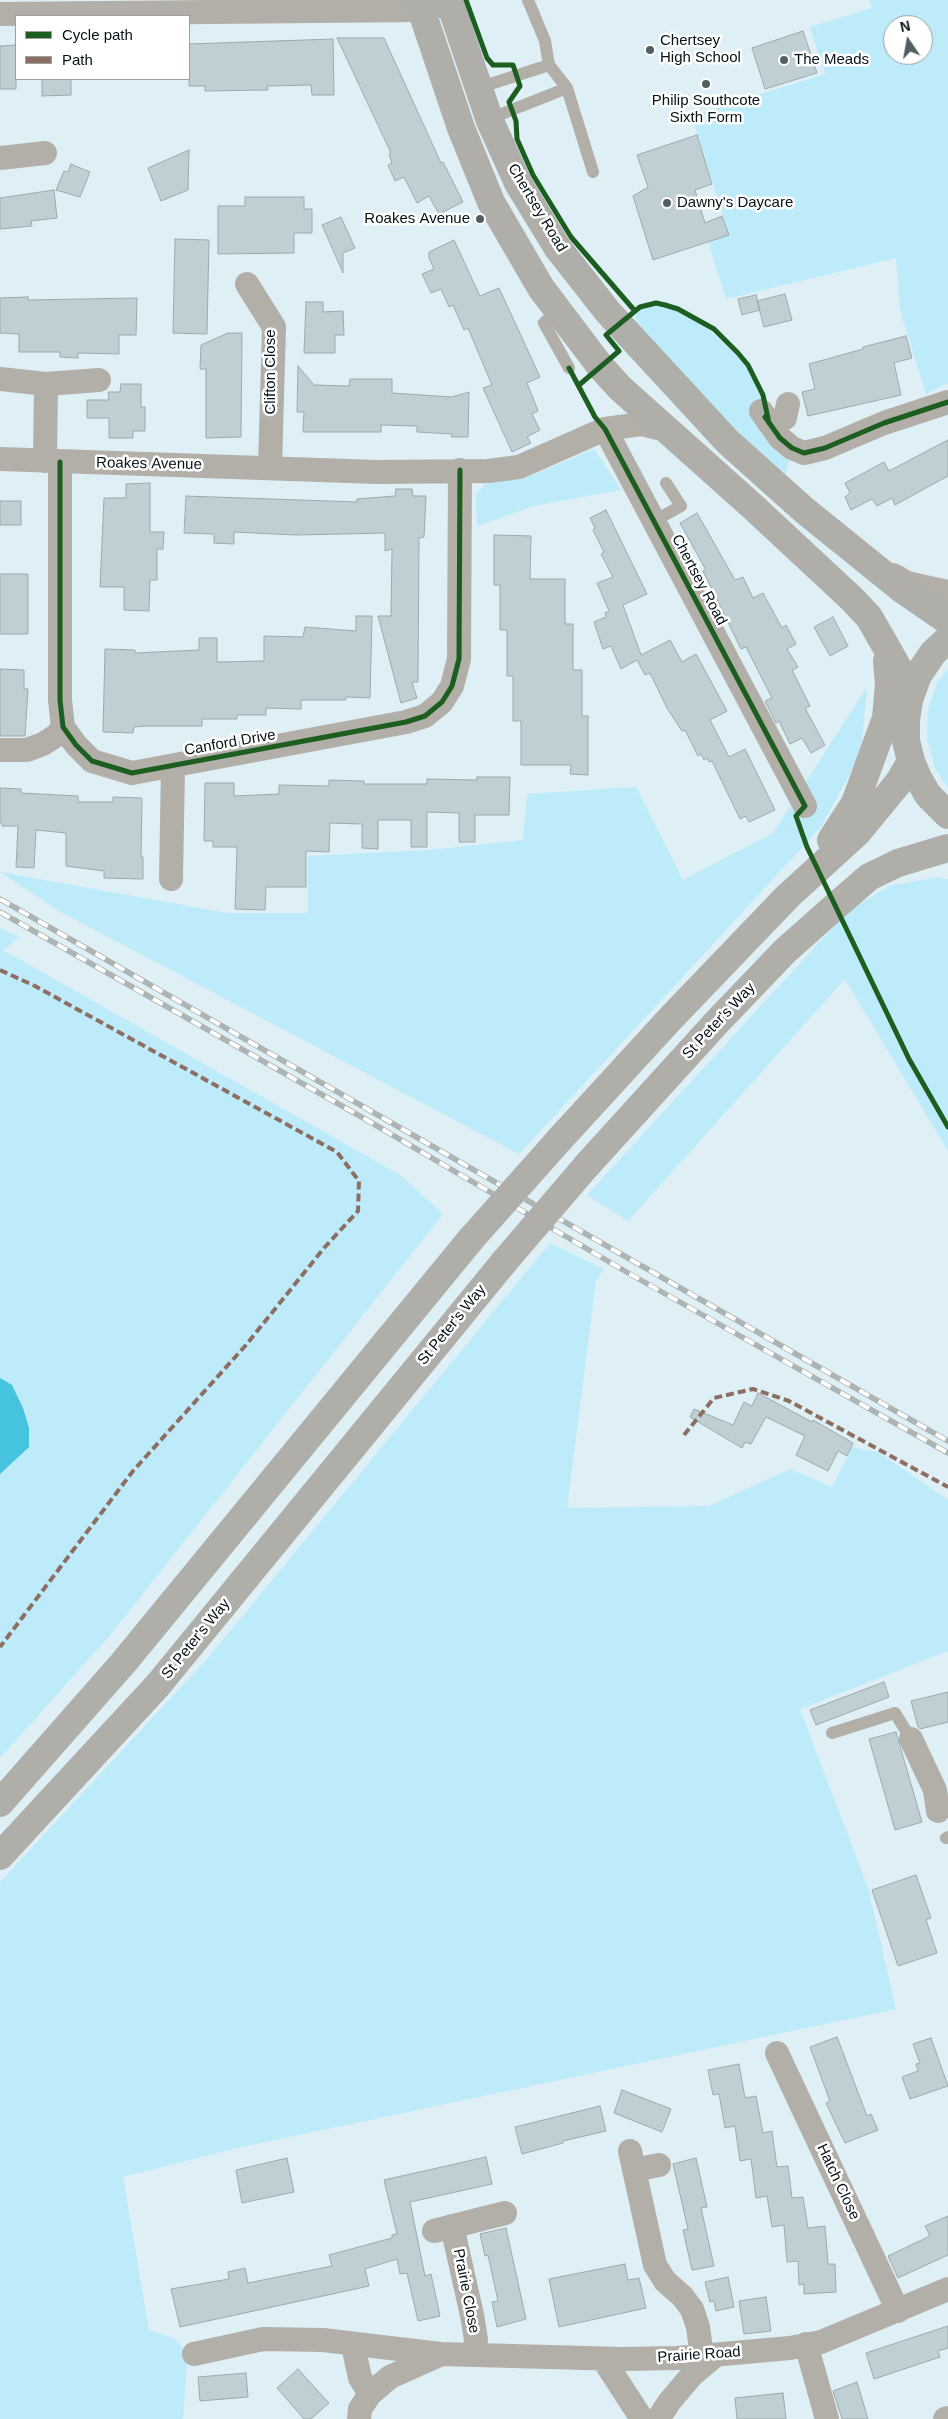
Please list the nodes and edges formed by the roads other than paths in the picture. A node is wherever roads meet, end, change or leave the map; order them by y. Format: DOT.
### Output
graph roads {
  1 [pos="528,0"];
  2 [pos="449,2"];
  3 [pos="419,5"];
  4 [pos="0,14"];
  5 [pos="549,65"];
  6 [pos="478,88"];
  7 [pos="567,88"];
  8 [pos="489,119"];
  9 [pos="45,153"];
  10 [pos="0,158"];
  11 [pos="472,158"];
  12 [pos="593,172"];
  13 [pos="247,284"];
  14 [pos="557,311"];
  15 [pos="569,368"];
  16 [pos="0,379"];
  17 [pos="99,380"];
  18 [pos="46,384"];
  19 [pos="685,396"];
  20 [pos="634,400"];
  21 [pos="948,402"];
  22 [pos="788,404"];
  23 [pos="605,429"];
  24 [pos="666,430"];
  25 [pos="0,459"];
  26 [pos="53,461"];
  27 [pos="270,467"];
  28 [pos="460,470"];
  29 [pos="666,483"];
  30 [pos="654,521"];
  31 [pos="872,563"];
  32 [pos="948,592"];
  33 [pos="948,621"];
  34 [pos="948,639"];
  35 [pos="886,645"];
  36 [pos="909,700"];
  37 [pos="63,727"];
  38 [pos="0,750"];
  39 [pos="911,761"];
  40 [pos="173,766"];
  41 [pos="805,806"];
  42 [pos="948,815"];
  43 [pos="948,848"];
  44 [pos="919,856"];
  45 [pos="948,856"];
  46 [pos="171,879"];
  47 [pos="787,897"];
  48 [pos="832,1733"];
  49 [pos="911,1739"];
  50 [pos="940,1796"];
  51 [pos="0,1802"];
  52 [pos="0,1856"];
  53 [pos="777,2053"];
  54 [pos="659,2165"];
  55 [pos="505,2213"];
  56 [pos="948,2289"];
  57 [pos="898,2311"];
  58 [pos="806,2344"];
  59 [pos="353,2345"];
  60 [pos="194,2354"];
  61 [pos="440,2354"];
  62 [pos="474,2355"];
  63 [pos="709,2355"];
  64 [pos="603,2359"];
  65 [pos="370,2394"];
  66 [pos="359,2419"];
  67 [pos="642,2419"];
  68 [pos="658,2419"];
  69 [pos="826,2419"];
  1 -- 5 [label="lane"];
  2 -- 3 [label="street"];
  2 -- 6 [label="main road, Chertsey Road"];
  3 -- 4 [label="street"];
  3 -- 11 [label="main road"];
  5 -- 6 [label="lane"];
  5 -- 7 [label="lane"];
  6 -- 8 [label="main road, Chertsey Road"];
  6 -- 11 [label="main road"];
  7 -- 8 [label="lane"];
  7 -- 12 [label="lane"];
  8 -- 19 [label="main road, Chertsey Road"];
  9 -- 10 [label="street"];
  11 -- 14 [label="main road"];
  13 -- 27 [label="street, Clifton Close"];
  14 -- 15 [label="lane"];
  14 -- 20 [label="main road"];
  16 -- 18 [label="street"];
  17 -- 18 [label="street"];
  18 -- 26 [label="street"];
  19 -- 20 [label="main road"];
  19 -- 31 [label="main road, Chertsey Road"];
  20 -- 23 [label="street, Roakes Avenue"];
  20 -- 24 [label="main road"];
  21 -- 22 [label="street"];
  23 -- 24 [label="street, Roakes Avenue"];
  23 -- 28 [label="street, Roakes Avenue"];
  23 -- 30 [label="street, Chertsey Road"];
  24 -- 35 [label="main road"];
  25 -- 26 [label="street, Roakes Avenue"];
  26 -- 27 [label="street, Roakes Avenue"];
  26 -- 37 [label="street"];
  27 -- 28 [label="street, Roakes Avenue"];
  28 -- 40 [label="street, Canford Drive"];
  29 -- 30 [label="lane"];
  30 -- 41 [label="street, Chertsey Road"];
  31 -- 32 [label="street"];
  31 -- 33 [label="main road, Chertsey Road"];
  34 -- 36 [label="main road"];
  35 -- 36 [label="main road"];
  35 -- 47 [label="main road"];
  36 -- 39 [label="main road"];
  37 -- 38 [label="street"];
  37 -- 40 [label="street, Canford Drive"];
  39 -- 42 [label="main road"];
  39 -- 47 [label="main road"];
  40 -- 46 [label="street, Canford Drive"];
  43 -- 44 [label="main road, St Peter's Way"];
  44 -- 45 [label="main road"];
  44 -- 52 [label="main road, St Peter's Way, bridge"];
  47 -- 51 [label="main road, bridge"];
  48 -- 49 [label="lane"];
  49 -- 50 [label="street"];
  53 -- 57 [label="street, Hatch Close"];
  54 -- 63 [label="street"];
  55 -- 62 [label="street, Prairie Close"];
  56 -- 57 [label="street, Prairie Road"];
  57 -- 58 [label="street, Prairie Road"];
  58 -- 63 [label="street, Prairie Road"];
  58 -- 69 [label="street"];
  59 -- 60 [label="street, Prairie Road"];
  59 -- 61 [label="street, Prairie Road"];
  59 -- 65 [label="street"];
  61 -- 62 [label="street, Prairie Road"];
  61 -- 65 [label="street, Prairie Road"];
  62 -- 64 [label="street, Prairie Road"];
  63 -- 64 [label="street, Prairie Road"];
  63 -- 68 [label="street"];
  64 -- 67 [label="street"];
  65 -- 66 [label="street, Prairie Road"];
}
